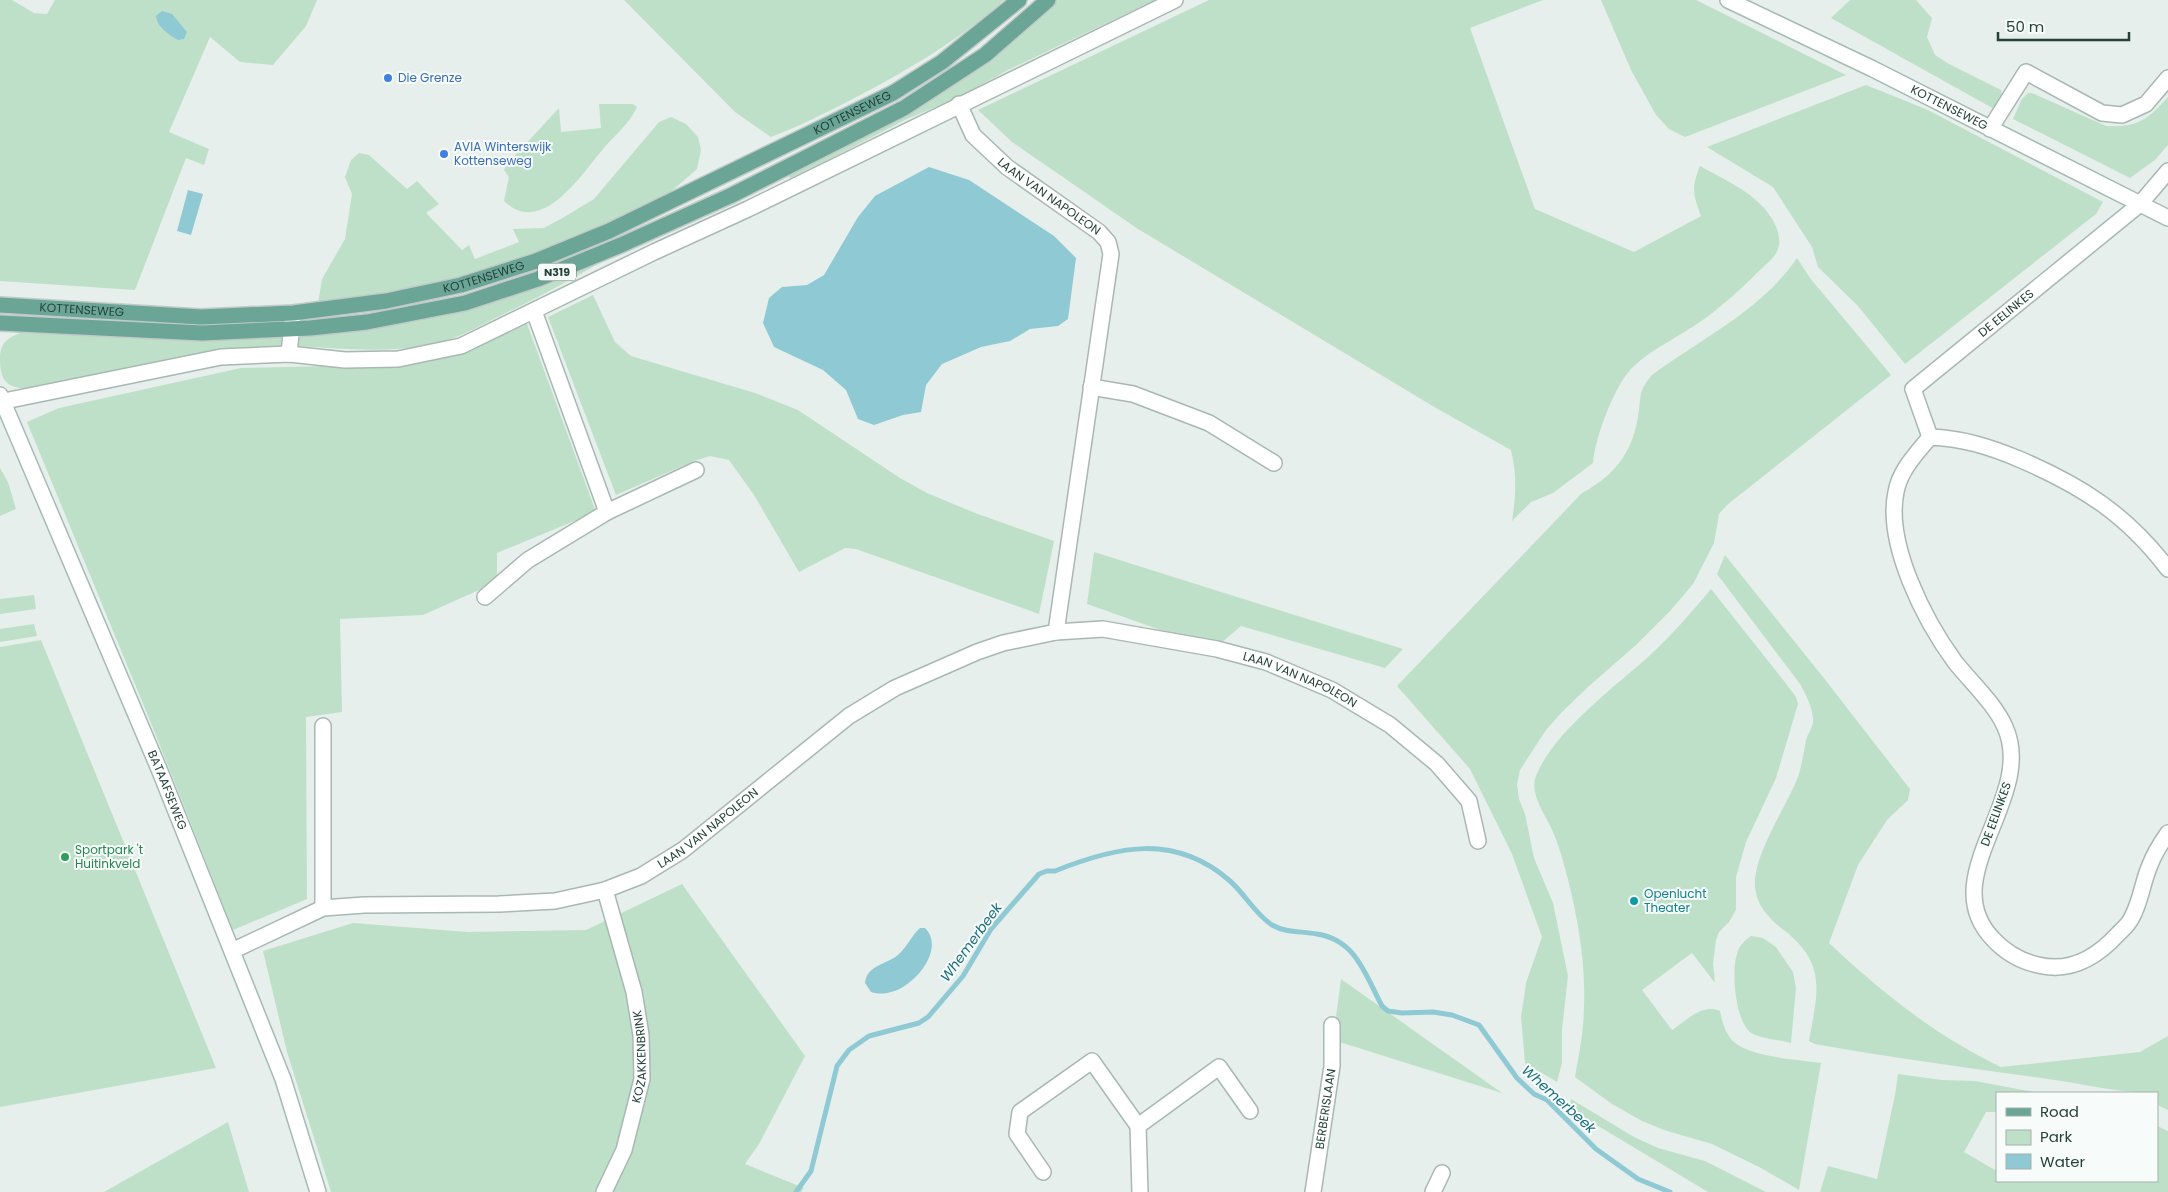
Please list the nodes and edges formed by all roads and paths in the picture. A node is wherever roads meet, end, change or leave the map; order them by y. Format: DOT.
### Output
graph roads {
  1 [pos="1019,0"];
  2 [pos="1048,0"];
  3 [pos="1175,0"];
  4 [pos="1728,0"];
  5 [pos="2168,78"];
  6 [pos="959,104"];
  7 [pos="1990,128"];
  8 [pos="2168,171"];
  9 [pos="749,187"];
  10 [pos="732,195"];
  11 [pos="2140,204"];
  12 [pos="748,209"];
  13 [pos="2168,218"];
  14 [pos="0,305"];
  15 [pos="534,310"];
  16 [pos="293,313"];
  17 [pos="0,322"];
  18 [pos="292,329"];
  19 [pos="289,354"];
  20 [pos="1091,387"];
  21 [pos="1,400"];
  22 [pos="1930,437"];
  23 [pos="1274,463"];
  24 [pos="696,470"];
  25 [pos="607,512"];
  26 [pos="2168,569"];
  27 [pos="485,597"];
  28 [pos="1056,632"];
  29 [pos="324,726"];
  30 [pos="2168,833"];
  31 [pos="1478,841"];
  32 [pos="605,890"];
  33 [pos="323,908"];
  34 [pos="232,950"];
  35 [pos="1332,1025"];
  36 [pos="1250,1110"];
  37 [pos="1138,1126"];
  38 [pos="1043,1172"];
  39 [pos="1442,1173"];
  40 [pos="318,1192"];
  41 [pos="604,1192"];
  42 [pos="1140,1192"];
  43 [pos="1313,1192"];
  44 [pos="1433,1192"];
  1 -- 16 [label="main road, KOTTENSEWEG / N319"];
  2 -- 9 [label="main road, KOTTENSEWEG / N319"];
  3 -- 6 [label="street"];
  4 -- 7 [label="street, KOTTENSEWEG"];
  5 -- 7 [label="street"];
  6 -- 12 [label="street"];
  6 -- 20 [label="street, LAAN VAN NAPOLEON"];
  7 -- 11 [label="street, KOTTENSEWEG"];
  8 -- 11 [label="street"];
  9 -- 10 [label="main road, KOTTENSEWEG / N319"];
  9 -- 12 [label="street"];
  10 -- 12 [label="street"];
  10 -- 18 [label="main road, KOTTENSEWEG / N319"];
  11 -- 13 [label="street, KOTTENSEWEG"];
  11 -- 22 [label="street, DE EELINKES"];
  12 -- 15 [label="street"];
  14 -- 16 [label="main road, KOTTENSEWEG / N319"];
  15 -- 19 [label="street"];
  15 -- 25 [label="street"];
  16 -- 18 [label="street"];
  17 -- 18 [label="main road, KOTTENSEWEG / N319"];
  18 -- 19 [label="street"];
  19 -- 21 [label="street"];
  20 -- 23 [label="street"];
  20 -- 28 [label="street, LAAN VAN NAPOLEON"];
  21 -- 34 [label="street, BATAAFSEWEG"];
  22 -- 26 [label="street"];
  22 -- 30 [label="street, DE EELINKES"];
  24 -- 25 [label="street"];
  25 -- 27 [label="street"];
  28 -- 31 [label="street, LAAN VAN NAPOLEON"];
  28 -- 32 [label="street, LAAN VAN NAPOLEON"];
  29 -- 33 [label="street"];
  32 -- 33 [label="street, LAAN VAN NAPOLEON"];
  32 -- 41 [label="street, KOZAKKENBRINK"];
  33 -- 34 [label="street, LAAN VAN NAPOLEON"];
  34 -- 40 [label="street, BATAAFSEWEG"];
  35 -- 43 [label="street, BERBERISLAAN"];
  36 -- 37 [label="street"];
  37 -- 38 [label="street"];
  37 -- 42 [label="street"];
  39 -- 44 [label="street"];
}
